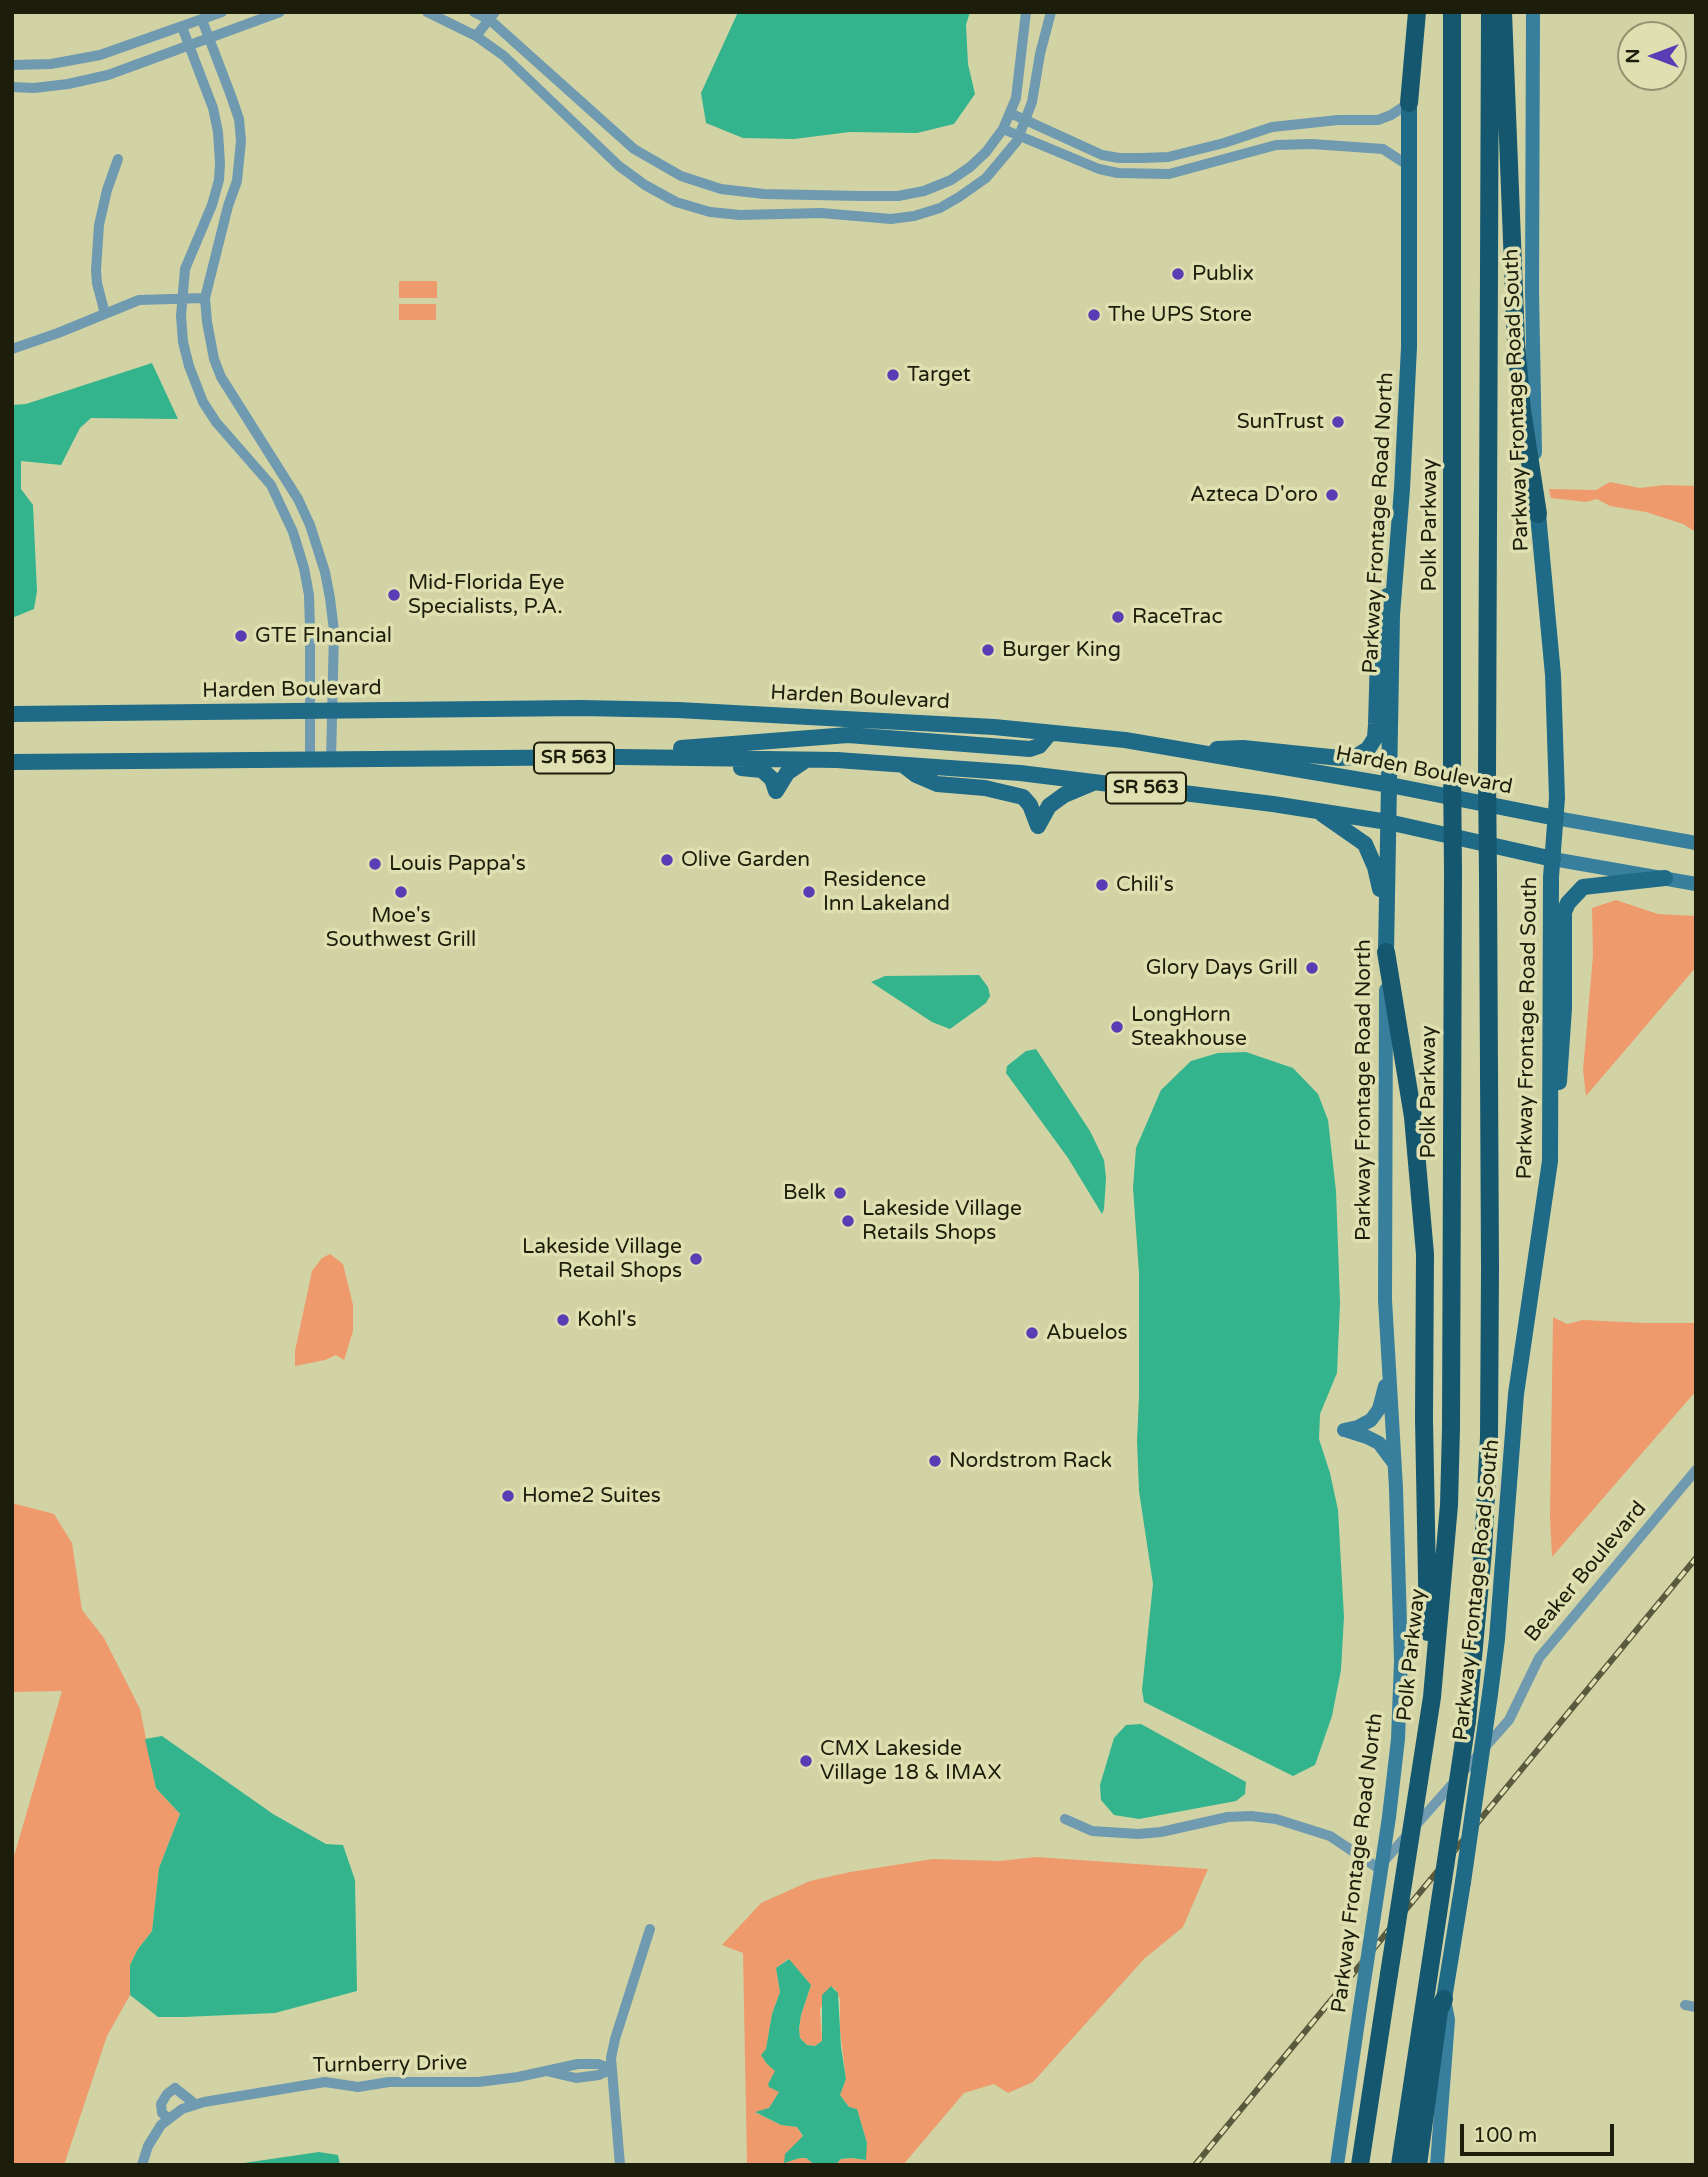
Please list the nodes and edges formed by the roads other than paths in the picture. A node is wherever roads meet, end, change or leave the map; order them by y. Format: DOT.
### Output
graph roads {
  1 [pos="222,12"];
  2 [pos="279,12"];
  3 [pos="427,12"];
  4 [pos="474,12"];
  5 [pos="1026,12"];
  6 [pos="1052,12"];
  7 [pos="1410,12"];
  8 [pos="1417,12"];
  9 [pos="1452,12"];
  10 [pos="1490,12"];
  11 [pos="1503,12"];
  12 [pos="1533,12"];
  13 [pos="492,16"];
  14 [pos="202,20"];
  15 [pos="182,27"];
  16 [pos="476,36"];
  17 [pos="210,38"];
  18 [pos="190,46"];
  19 [pos="12,65"];
  20 [pos="12,87"];
  21 [pos="1409,103"];
  22 [pos="1010,113"];
  23 [pos="1027,120"];
  24 [pos="1003,129"];
  25 [pos="1021,137"];
  26 [pos="118,159"];
  27 [pos="1409,166"];
  28 [pos="205,298"];
  29 [pos="182,299"];
  30 [pos="105,314"];
  31 [pos="12,349"];
  32 [pos="1538,514"];
  33 [pos="1395,572"];
  34 [pos="332,710"];
  35 [pos="310,711"];
  36 [pos="12,714"];
  37 [pos="1050,733"];
  38 [pos="1183,750"];
  39 [pos="621,757"];
  40 [pos="536,759"];
  41 [pos="310,760"];
  42 [pos="331,760"];
  43 [pos="806,760"];
  44 [pos="12,762"];
  45 [pos="903,765"];
  46 [pos="1096,782"];
  47 [pos="1390,785"];
  48 [pos="1319,811"];
  49 [pos="1556,818"];
  50 [pos="1388,822"];
  51 [pos="1696,843"];
  52 [pos="1553,859"];
  53 [pos="1665,878"];
  54 [pos="1696,884"];
  55 [pos="1386,915"];
  56 [pos="1386,952"];
  57 [pos="1550,1161"];
  58 [pos="1389,1371"];
  59 [pos="1394,1463"];
  60 [pos="1696,1470"];
  61 [pos="1428,1719"];
  62 [pos="1065,1819"];
  63 [pos="650,1929"];
  64 [pos="1444,1999"];
  65 [pos="612,2069"];
  66 [pos="195,2104"];
  67 [pos="168,2118"];
  68 [pos="142,2165"];
  69 [pos="620,2165"];
  70 [pos="1337,2165"];
  71 [pos="1360,2165"];
  72 [pos="1400,2165"];
  73 [pos="1419,2165"];
  74 [pos="1437,2165"];
  1 -- 14 [label="street"];
  2 -- 17 [label="street"];
  3 -- 16 [label="street"];
  4 -- 13 [label="street"];
  5 -- 22 [label="street"];
  6 -- 23 [label="street"];
  7 -- 21 [label="main road, Parkway Frontage Road North"];
  8 -- 21 [label="highway"];
  9 -- 61 [label="highway, Polk Parkway, bridge"];
  10 -- 72 [label="highway, bridge"];
  11 -- 32 [label="highway"];
  12 -- 32 [label="main road, Parkway Frontage Road South"];
  13 -- 16 [label="street"];
  13 -- 24 [label="street"];
  14 -- 15 [label="street"];
  14 -- 17 [label="street"];
  15 -- 18 [label="street"];
  15 -- 19 [label="street"];
  16 -- 25 [label="street"];
  17 -- 18 [label="street"];
  17 -- 28 [label="street"];
  18 -- 20 [label="street"];
  18 -- 29 [label="street"];
  21 -- 23 [label="street"];
  21 -- 27 [label="main road, Parkway Frontage Road North"];
  22 -- 23 [label="street"];
  22 -- 24 [label="street"];
  23 -- 25 [label="street"];
  24 -- 25 [label="street"];
  25 -- 27 [label="street"];
  26 -- 30 [label="street"];
  27 -- 33 [label="main road, Parkway Frontage Road North"];
  28 -- 29 [label="street"];
  28 -- 34 [label="street"];
  29 -- 30 [label="street"];
  29 -- 35 [label="street"];
  30 -- 31 [label="street"];
  32 -- 49 [label="main road, Parkway Frontage Road South"];
  33 -- 38 [label="main road"];
  33 -- 47 [label="main road, Parkway Frontage Road North"];
  34 -- 35 [label="main road, Harden Boulevard / SR 563"];
  34 -- 37 [label="main road, Harden Boulevard / SR 563"];
  34 -- 42 [label="street"];
  35 -- 36 [label="main road, Harden Boulevard / SR 563"];
  35 -- 41 [label="street"];
  37 -- 38 [label="main road, Harden Boulevard / SR 563"];
  37 -- 40 [label="main road"];
  38 -- 47 [label="main road, Harden Boulevard / SR 563"];
  39 -- 40 [label="main road, SR 563"];
  39 -- 43 [label="main road, SR 563"];
  39 -- 43 [label="main road"];
  40 -- 42 [label="main road, SR 563"];
  41 -- 42 [label="main road, SR 563"];
  41 -- 44 [label="main road, SR 563"];
  43 -- 45 [label="main road, SR 563"];
  45 -- 46 [label="main road, SR 563"];
  45 -- 46 [label="main road"];
  46 -- 48 [label="main road, SR 563"];
  47 -- 49 [label="main road, Harden Boulevard / SR 563"];
  47 -- 50 [label="main road, Parkway Frontage Road North"];
  48 -- 50 [label="main road, SR 563"];
  48 -- 55 [label="main road"];
  49 -- 51 [label="main road, Harden Boulevard / SR 563"];
  49 -- 52 [label="main road, Parkway Frontage Road South"];
  50 -- 52 [label="main road, SR 563"];
  50 -- 55 [label="main road, Parkway Frontage Road North"];
  52 -- 53 [label="main road, SR 563"];
  52 -- 57 [label="main road, Parkway Frontage Road South"];
  53 -- 54 [label="main road, SR 563"];
  53 -- 57 [label="main road"];
  55 -- 56 [label="main road, Parkway Frontage Road North"];
  56 -- 58 [label="main road, Parkway Frontage Road North"];
  56 -- 61 [label="highway"];
  57 -- 64 [label="main road, Parkway Frontage Road South, bridge"];
  58 -- 59 [label="main road, Parkway Frontage Road North"];
  58 -- 59 [label="main road"];
  59 -- 70 [label="main road, Parkway Frontage Road North, bridge"];
  60 -- 62 [label="street, Beaker Boulevard"];
  61 -- 71 [label="highway, Polk Parkway, bridge"];
  63 -- 65 [label="street"];
  64 -- 73 [label="highway"];
  64 -- 74 [label="main road, Parkway Frontage Road South"];
  65 -- 66 [label="street, Turnberry Drive"];
  65 -- 69 [label="street"];
  66 -- 67 [label="street, Turnberry Drive"];
  66 -- 67 [label="street"];
  67 -- 68 [label="street, Turnberry Drive"];
}
